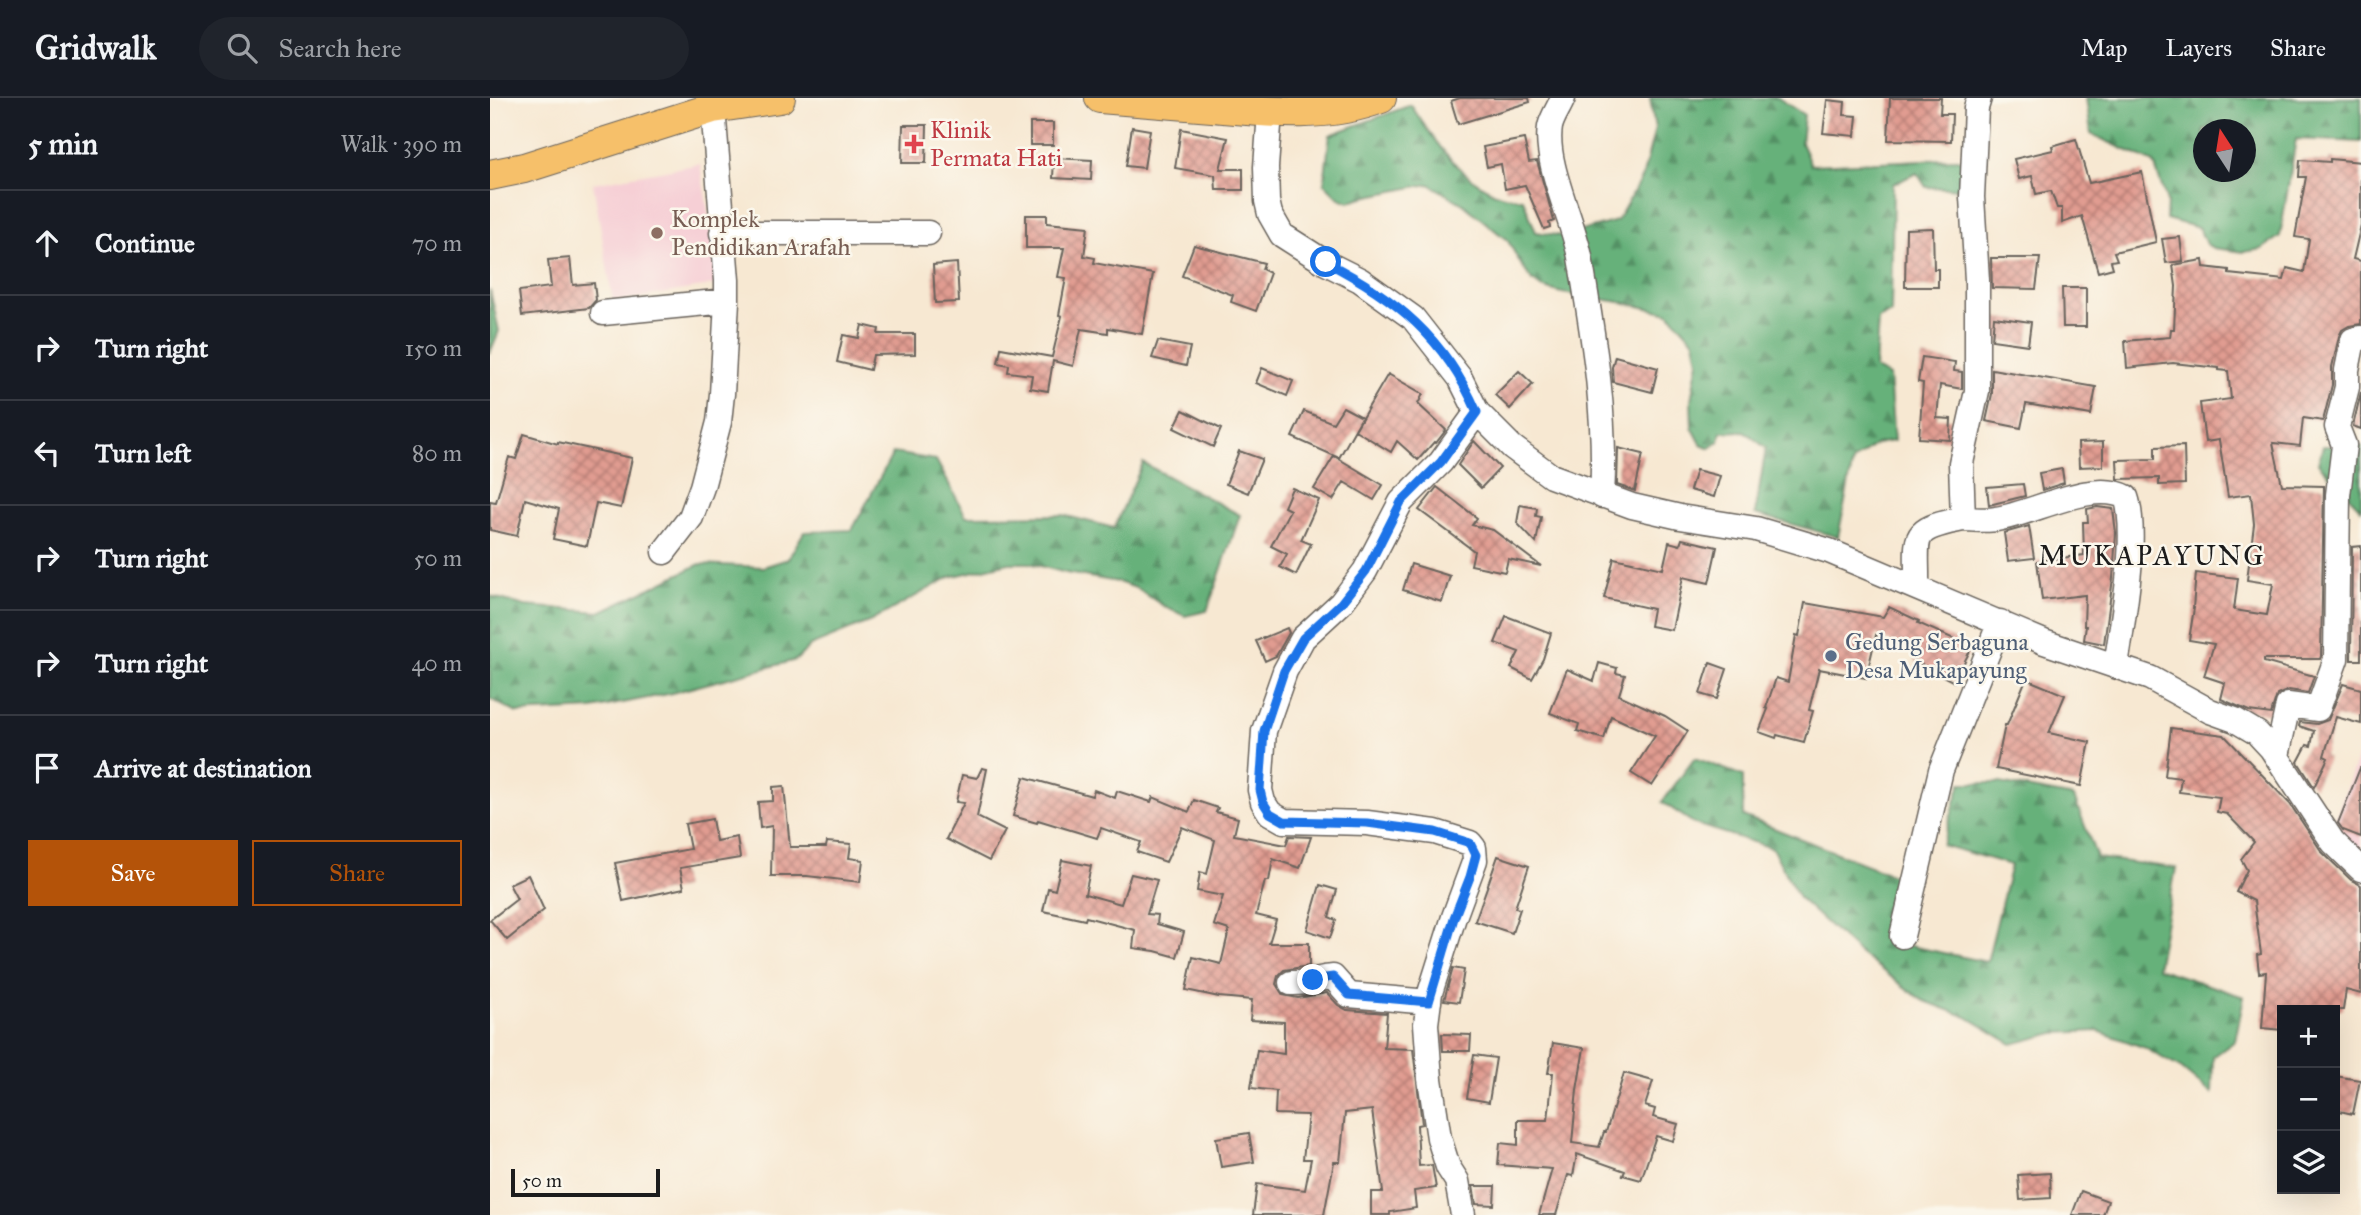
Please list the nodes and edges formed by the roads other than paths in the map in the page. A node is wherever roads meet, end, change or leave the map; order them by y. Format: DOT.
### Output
graph roads {
  1 [pos="780,98"];
  2 [pos="1100,98"];
  3 [pos="1381,98"];
  4 [pos="1563,98"];
  5 [pos="1979,98"];
  6 [pos="713,108"];
  7 [pos="1270,112"];
  8 [pos="490,176"];
  9 [pos="722,233"];
  10 [pos="928,233"];
  11 [pos="727,301"];
  12 [pos="603,313"];
  13 [pos="2361,338"];
  14 [pos="1477,412"];
  15 [pos="1602,496"];
  16 [pos="1963,519"];
  17 [pos="664,552"];
  18 [pos="1917,587"];
  19 [pos="2000,622"];
  20 [pos="2116,666"];
  21 [pos="2277,756"];
  22 [pos="2361,869"];
  23 [pos="1902,936"];
  24 [pos="1291,983"];
  25 [pos="1429,1002"];
  26 [pos="1463,1215"];
  1 -- 6 [label="main road"];
  2 -- 7 [label="main road"];
  3 -- 7 [label="main road"];
  4 -- 15 [label="street"];
  5 -- 16 [label="street"];
  6 -- 8 [label="main road"];
  6 -- 9 [label="street"];
  7 -- 14 [label="street"];
  9 -- 10 [label="street"];
  9 -- 11 [label="street"];
  11 -- 12 [label="street"];
  11 -- 17 [label="street"];
  13 -- 21 [label="street"];
  14 -- 15 [label="street"];
  14 -- 25 [label="street"];
  15 -- 18 [label="street"];
  16 -- 18 [label="street"];
  16 -- 20 [label="street"];
  18 -- 19 [label="street"];
  19 -- 20 [label="street"];
  19 -- 23 [label="street"];
  20 -- 21 [label="street"];
  21 -- 22 [label="street"];
  24 -- 25 [label="street"];
  25 -- 26 [label="street"];
}
